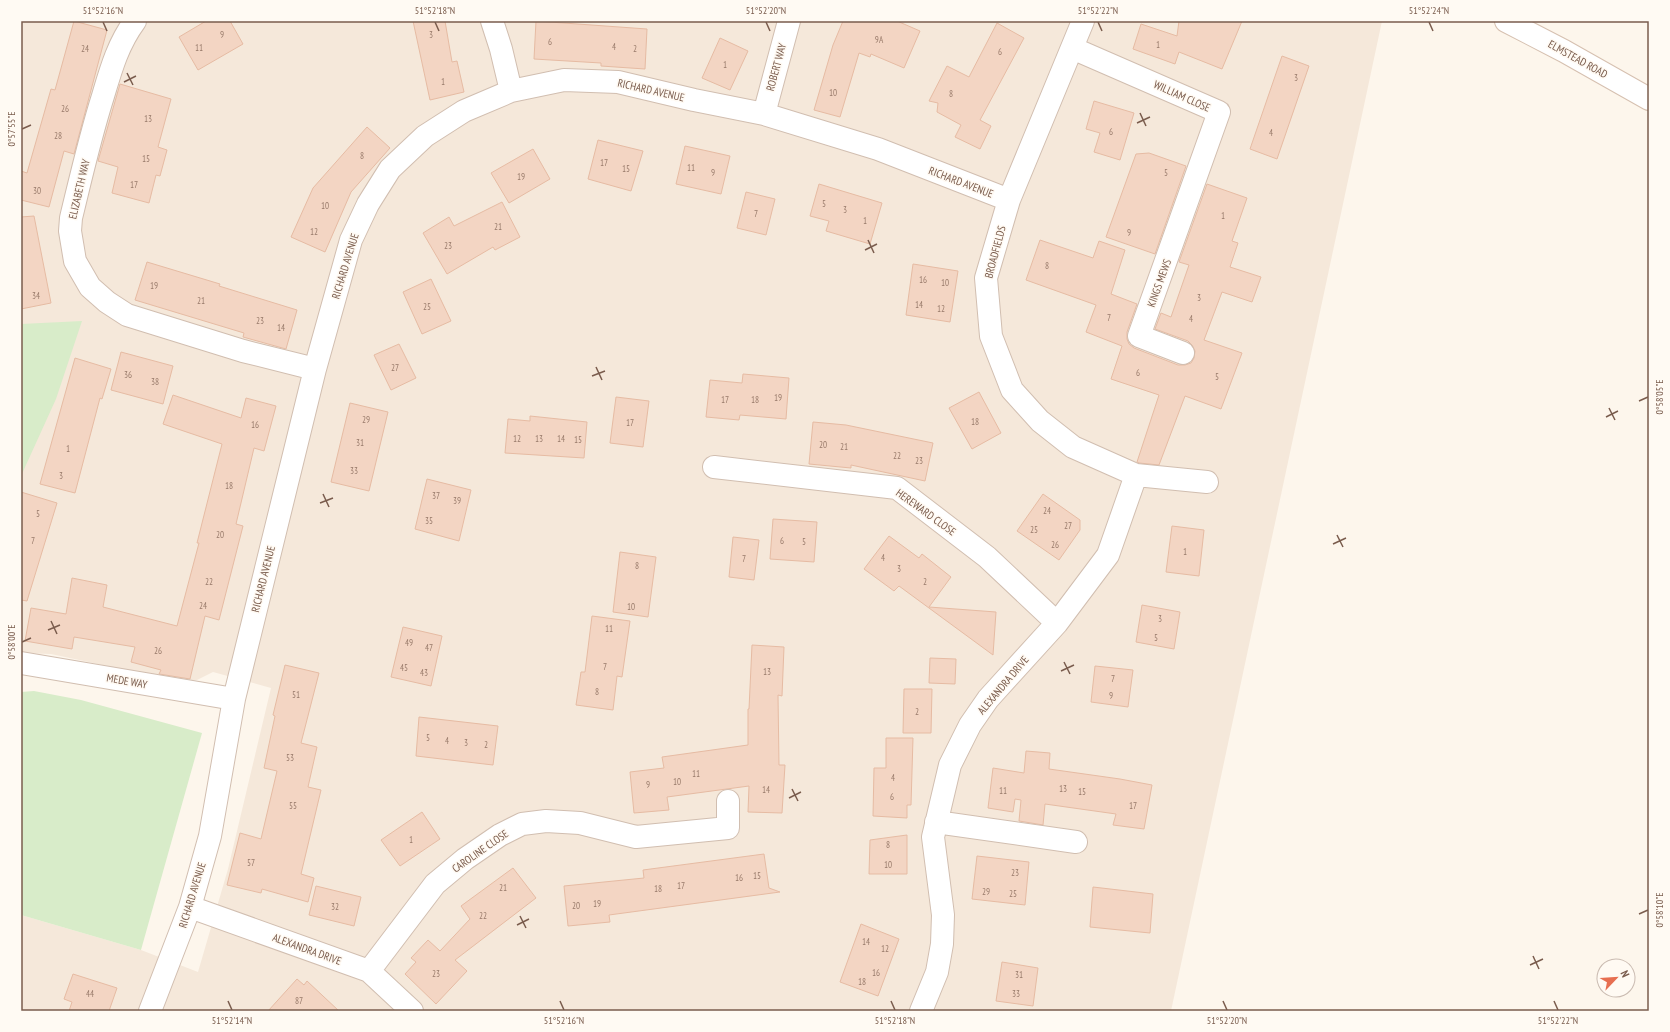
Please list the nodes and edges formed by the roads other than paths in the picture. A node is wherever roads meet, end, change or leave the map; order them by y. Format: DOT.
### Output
graph roads {
  1 [pos="135,21"];
  2 [pos="492,21"];
  3 [pos="789,21"];
  4 [pos="1084,21"];
  5 [pos="1506,21"];
  6 [pos="1072,48"];
  7 [pos="511,91"];
  8 [pos="1649,99"];
  9 [pos="764,114"];
  10 [pos="1193,186"];
  11 [pos="1009,200"];
  12 [pos="1183,352"];
  13 [pos="315,370"];
  14 [pos="714,467"];
  15 [pos="1136,475"];
  16 [pos="1207,482"];
  17 [pos="1057,623"];
  18 [pos="21,663"];
  19 [pos="234,699"];
  20 [pos="728,801"];
  21 [pos="936,822"];
  22 [pos="1076,842"];
  23 [pos="190,907"];
  24 [pos="369,972"];
  25 [pos="150,1011"];
  26 [pos="412,1011"];
  27 [pos="921,1011"];
  1 -- 13 [label="street, ELIZABETH WAY"];
  2 -- 7 [label="street"];
  3 -- 9 [label="street, ROBERT WAY"];
  4 -- 6 [label="street, BROADFIELDS"];
  5 -- 8 [label="street, ELMSTEAD ROAD"];
  6 -- 10 [label="street, WILLIAM CLOSE"];
  6 -- 11 [label="street, BROADFIELDS"];
  7 -- 9 [label="street, RICHARD AVENUE"];
  7 -- 13 [label="street, RICHARD AVENUE"];
  9 -- 11 [label="street, RICHARD AVENUE"];
  10 -- 12 [label="street, KINGS MEWS"];
  11 -- 15 [label="street, BROADFIELDS"];
  13 -- 19 [label="street, RICHARD AVENUE"];
  14 -- 17 [label="street, HEREWARD CLOSE"];
  15 -- 16 [label="street, BROADFIELDS"];
  15 -- 17 [label="street, ALEXANDRA DRIVE"];
  17 -- 21 [label="street, ALEXANDRA DRIVE"];
  18 -- 19 [label="street, MEDE WAY"];
  19 -- 23 [label="street, RICHARD AVENUE"];
  20 -- 24 [label="street, CAROLINE CLOSE"];
  21 -- 22 [label="street"];
  21 -- 27 [label="street, ALEXANDRA DRIVE"];
  23 -- 24 [label="street, ALEXANDRA DRIVE"];
  23 -- 25 [label="street, RICHARD AVENUE"];
  24 -- 26 [label="street, ALEXANDRA DRIVE"];
}
